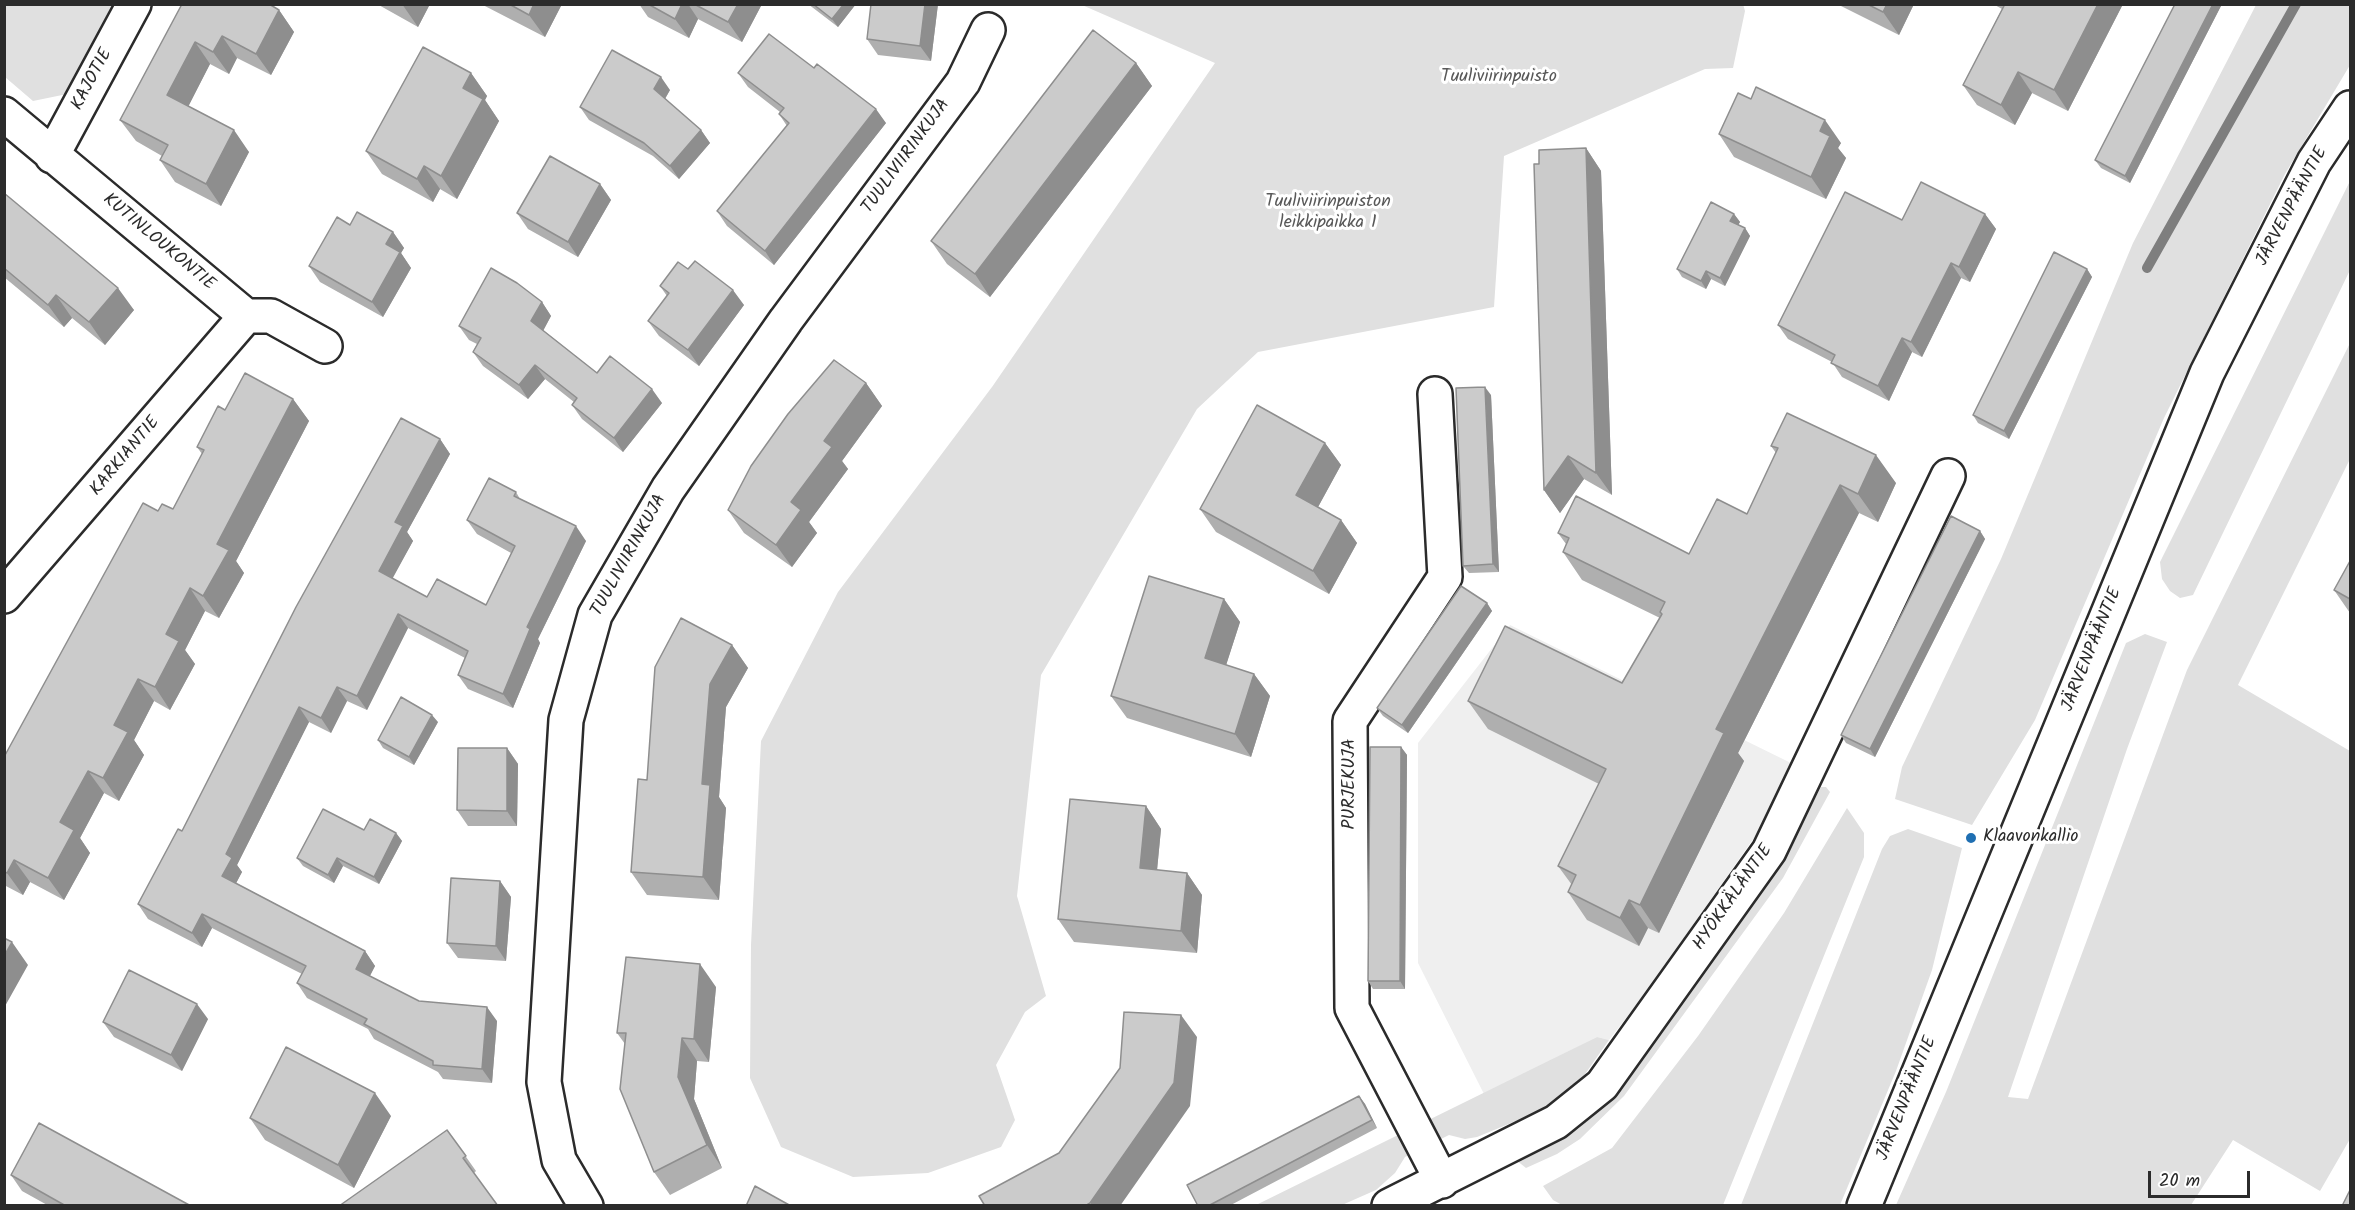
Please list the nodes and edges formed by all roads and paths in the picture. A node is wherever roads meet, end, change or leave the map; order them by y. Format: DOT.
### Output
graph roads {
  1 [pos="134,4"];
  2 [pos="988,30"];
  3 [pos="2350,108"];
  4 [pos="4,114"];
  5 [pos="52,156"];
  6 [pos="246,316"];
  7 [pos="324,346"];
  8 [pos="1435,394"];
  9 [pos="1948,476"];
  10 [pos="4,596"];
  11 [pos="1442,1181"];
  12 [pos="586,1206"];
  13 [pos="1389,1206"];
  14 [pos="1864,1206"];
  1 -- 5 [label="street, KAJOTIE"];
  2 -- 12 [label="street, TUULIVIIRINKUJA"];
  3 -- 14 [label="street, JÄRVENPÄÄNTIE"];
  4 -- 5 [label="street, KUTINLOUKONTIE"];
  5 -- 6 [label="street, KUTINLOUKONTIE"];
  6 -- 7 [label="street"];
  6 -- 10 [label="street, KARKIANTIE"];
  8 -- 11 [label="street, PURJEKUJA"];
  9 -- 11 [label="street, HYÖKKÄLÄNTIE"];
  11 -- 13 [label="street, HYÖKKÄLÄNTIE"];
}
